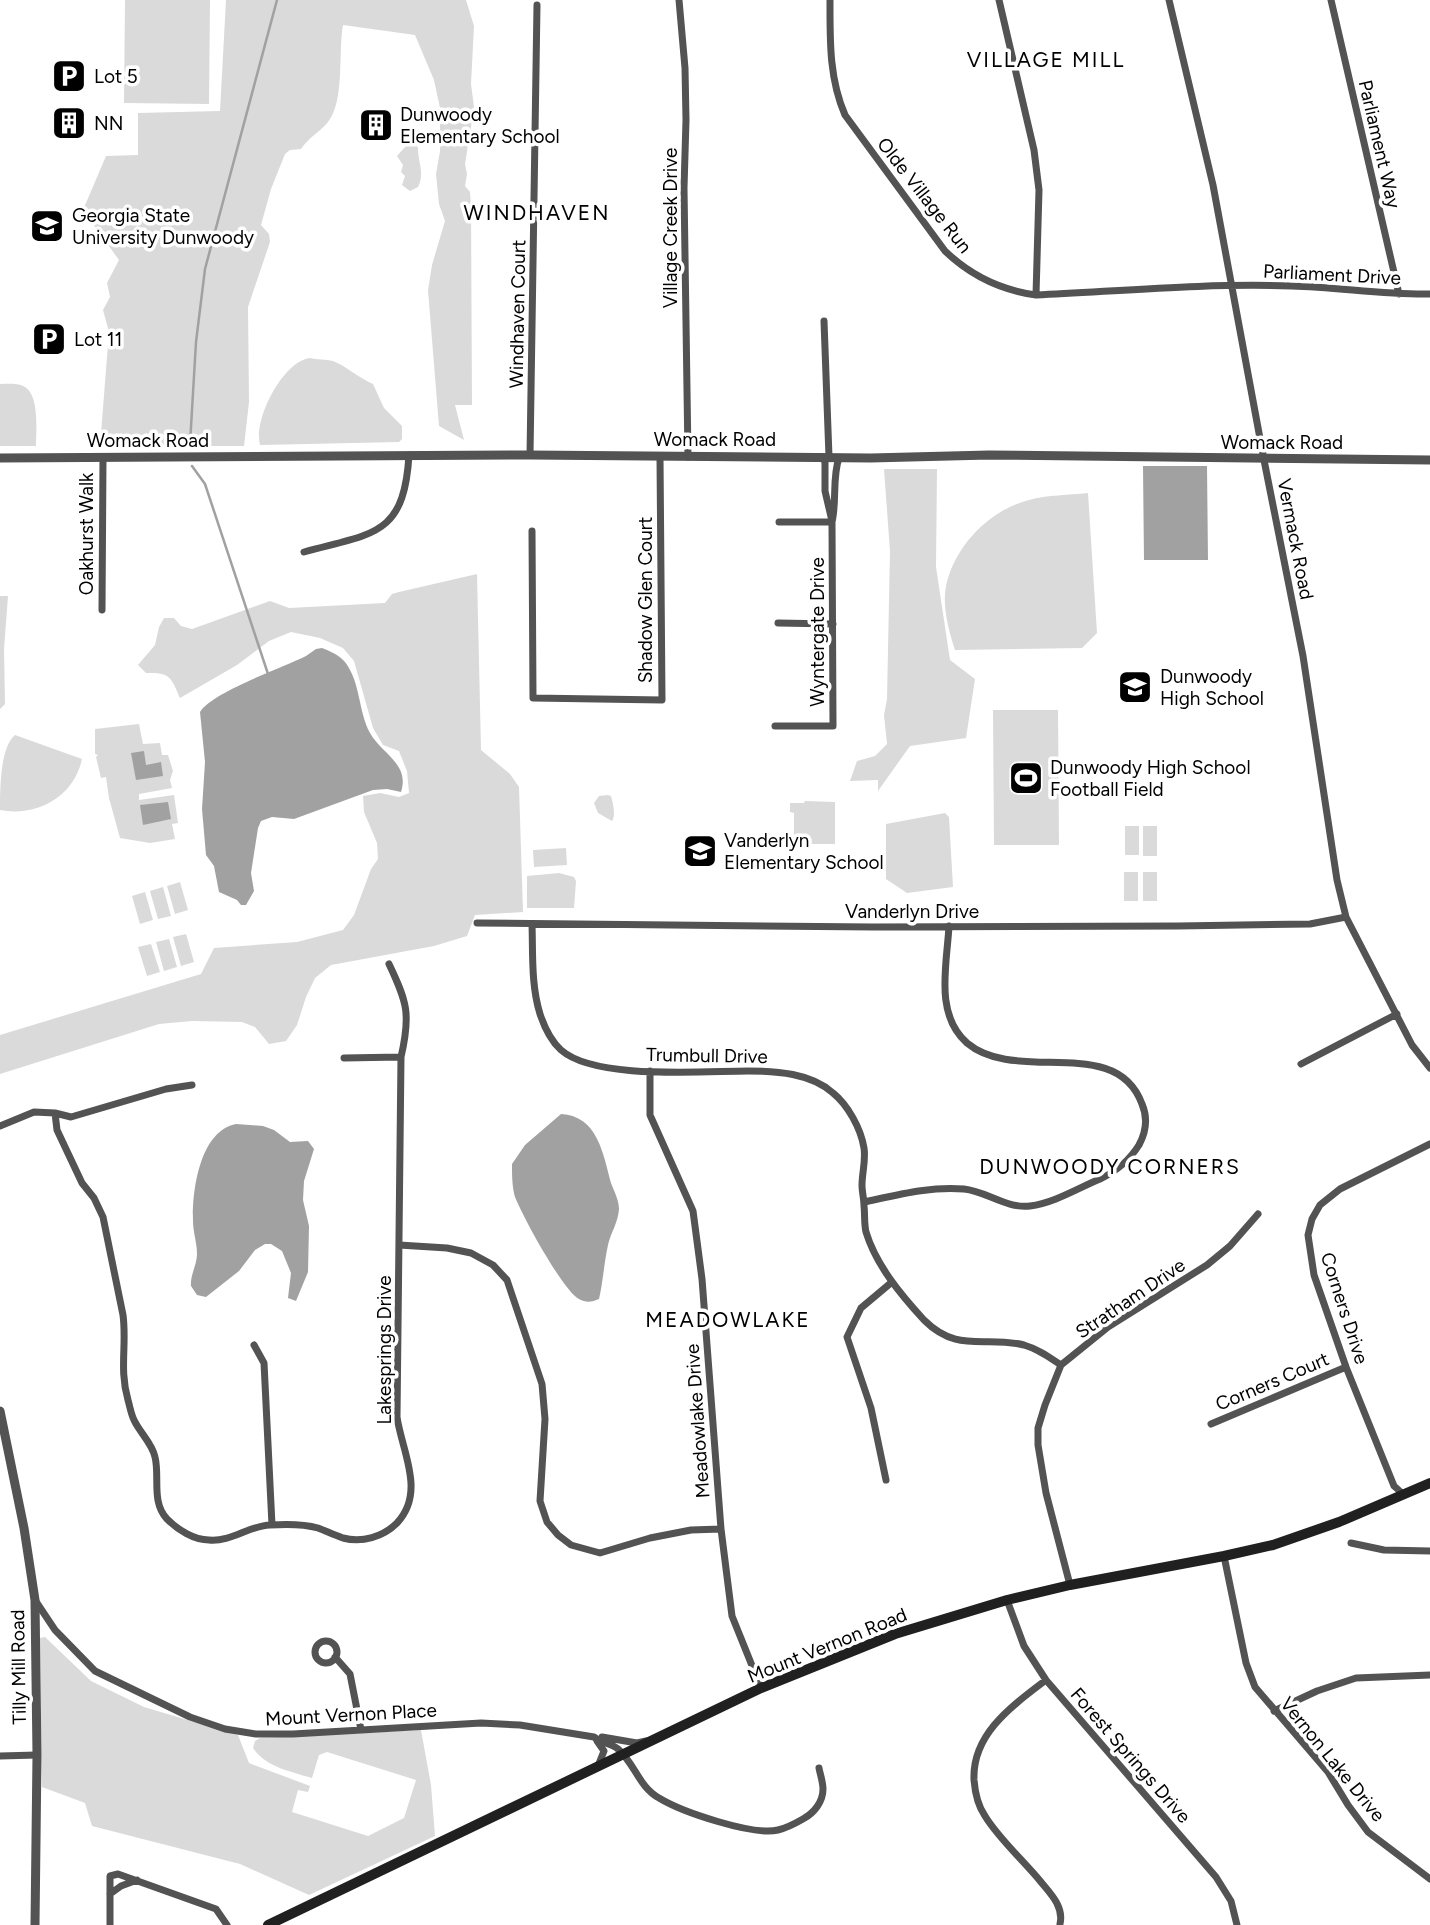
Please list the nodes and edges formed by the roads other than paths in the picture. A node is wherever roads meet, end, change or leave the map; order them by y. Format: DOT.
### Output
graph roads {
  1 [pos="679,0"];
  2 [pos="830,0"];
  3 [pos="999,0"];
  4 [pos="1169,0"];
  5 [pos="1331,0"];
  6 [pos="537,5"];
  7 [pos="1232,286"];
  8 [pos="1430,293"];
  9 [pos="1399,294"];
  10 [pos="1036,295"];
  11 [pos="824,321"];
  12 [pos="409,455"];
  13 [pos="530,455"];
  14 [pos="660,457"];
  15 [pos="688,457"];
  16 [pos="825,457"];
  17 [pos="0,458"];
  18 [pos="103,458"];
  19 [pos="839,458"];
  20 [pos="1264,460"];
  21 [pos="1430,460"];
  22 [pos="826,474"];
  23 [pos="836,474"];
  24 [pos="779,522"];
  25 [pos="832,522"];
  26 [pos="532,531"];
  27 [pos="304,552"];
  28 [pos="102,610"];
  29 [pos="778,624"];
  30 [pos="833,624"];
  31 [pos="775,726"];
  32 [pos="1346,917"];
  33 [pos="478,923"];
  34 [pos="532,924"];
  35 [pos="950,926"];
  36 [pos="389,964"];
  37 [pos="1397,1014"];
  38 [pos="401,1057"];
  39 [pos="344,1058"];
  40 [pos="1301,1064"];
  41 [pos="1430,1068"];
  42 [pos="650,1071"];
  43 [pos="192,1085"];
  44 [pos="55,1113"];
  45 [pos="0,1126"];
  46 [pos="1430,1144"];
  47 [pos="864,1202"];
  48 [pos="1258,1214"];
  49 [pos="399,1245"];
  50 [pos="892,1282"];
  51 [pos="254,1345"];
  52 [pos="1060,1365"];
  53 [pos="1346,1367"];
  54 [pos="0,1412"];
  55 [pos="1211,1424"];
  56 [pos="886,1480"];
  57 [pos="1430,1483"];
  58 [pos="1403,1494"];
  59 [pos="272,1525"];
  60 [pos="721,1529"];
  61 [pos="1351,1543"];
  62 [pos="1430,1551"];
  63 [pos="1224,1556"];
  64 [pos="1070,1585"];
  65 [pos="35,1600"];
  66 [pos="1007,1600"];
  67 [pos="335,1657"];
  68 [pos="1430,1675"];
  69 [pos="1046,1680"];
  70 [pos="761,1688"];
  71 [pos="1274,1711"];
  72 [pos="361,1730"];
  73 [pos="596,1738"];
  74 [pos="655,1740"];
  75 [pos="37,1755"];
  76 [pos="0,1756"];
  77 [pos="624,1756"];
  78 [pos="598,1766"];
  79 [pos="819,1768"];
  80 [pos="136,1879"];
  81 [pos="1430,1879"];
  82 [pos="110,1894"];
  83 [pos="291,1919"];
  84 [pos="274,1924"];
  85 [pos="1060,1924"];
  86 [pos="34,1925"];
  87 [pos="110,1925"];
  88 [pos="227,1925"];
  89 [pos="1237,1925"];
  1 -- 15 [label="street, Village Creek Drive"];
  2 -- 10 [label="street, Olde Village Run"];
  3 -- 10 [label="street"];
  4 -- 7 [label="street, Vermack Road"];
  5 -- 9 [label="street, Parliament Way"];
  6 -- 13 [label="street, Windhaven Court"];
  7 -- 9 [label="street, Parliament Drive"];
  7 -- 10 [label="street, Olde Village Run"];
  7 -- 20 [label="street, Vermack Road"];
  8 -- 9 [label="street, Parliament Drive"];
  11 -- 16 [label="street, Wyntergate Drive"];
  12 -- 13 [label="street, Womack Road"];
  12 -- 18 [label="street, Womack Road"];
  12 -- 27 [label="street"];
  13 -- 14 [label="street, Womack Road"];
  14 -- 15 [label="street, Womack Road"];
  14 -- 26 [label="street, Shadow Glen Court"];
  15 -- 16 [label="street, Womack Road"];
  16 -- 19 [label="street, Womack Road"];
  16 -- 22 [label="street, Wyntergate Drive"];
  17 -- 18 [label="street, Womack Road"];
  18 -- 28 [label="street, Oakhurst Walk"];
  19 -- 20 [label="street, Womack Road"];
  19 -- 23 [label="street, Wyntergate Drive"];
  20 -- 21 [label="street, Womack Road"];
  20 -- 32 [label="street, Vermack Road"];
  22 -- 23 [label="street"];
  22 -- 25 [label="street, Wyntergate Drive"];
  23 -- 25 [label="street, Wyntergate Drive"];
  24 -- 25 [label="street"];
  25 -- 30 [label="street, Wyntergate Drive"];
  29 -- 30 [label="street"];
  30 -- 31 [label="street, Wyntergate Drive"];
  32 -- 35 [label="street, Vanderlyn Drive"];
  32 -- 37 [label="street, Vermack Road"];
  33 -- 34 [label="street, Vanderlyn Drive"];
  34 -- 35 [label="street, Vanderlyn Drive"];
  34 -- 42 [label="street, Trumbull Drive"];
  35 -- 47 [label="street"];
  36 -- 38 [label="street, Lakesprings Drive"];
  37 -- 40 [label="street"];
  37 -- 41 [label="street, Vermack Road"];
  38 -- 39 [label="street"];
  38 -- 49 [label="street, Lakesprings Drive"];
  42 -- 47 [label="street, Trumbull Drive"];
  42 -- 60 [label="street, Meadowlake Drive"];
  43 -- 44 [label="street"];
  44 -- 45 [label="street"];
  44 -- 59 [label="street, Lakesprings Drive"];
  46 -- 53 [label="street, Corners Drive"];
  47 -- 50 [label="street, Trumbull Drive"];
  48 -- 52 [label="street, Stratham Drive"];
  49 -- 59 [label="street, Lakesprings Drive"];
  49 -- 60 [label="street"];
  50 -- 52 [label="street, Trumbull Drive"];
  50 -- 56 [label="street"];
  51 -- 59 [label="street"];
  52 -- 64 [label="street"];
  53 -- 55 [label="street, Corners Court"];
  53 -- 58 [label="street, Corners Drive"];
  54 -- 65 [label="street, Tilly Mill Road"];
  57 -- 58 [label="main road, Mount Vernon Road"];
  58 -- 63 [label="main road, Mount Vernon Road"];
  60 -- 70 [label="street, Meadowlake Drive"];
  61 -- 62 [label="street"];
  63 -- 64 [label="main road, Mount Vernon Road"];
  63 -- 71 [label="street, Vernon Lake Drive"];
  64 -- 66 [label="main road, Mount Vernon Road"];
  65 -- 72 [label="street, Mount Vernon Place"];
  65 -- 75 [label="street, Tilly Mill Road"];
  66 -- 69 [label="street, Forest Springs Drive"];
  66 -- 70 [label="main road, Mount Vernon Road"];
  67 -- 72 [label="street"];
  68 -- 71 [label="street"];
  69 -- 85 [label="street"];
  69 -- 89 [label="street, Forest Springs Drive"];
  70 -- 74 [label="main road, Mount Vernon Road"];
  71 -- 81 [label="street, Vernon Lake Drive"];
  72 -- 73 [label="street, Mount Vernon Place"];
  73 -- 74 [label="street"];
  73 -- 77 [label="street, Mount Vernon Place"];
  73 -- 78 [label="street"];
  74 -- 77 [label="main road, Mount Vernon Road"];
  75 -- 76 [label="street"];
  75 -- 86 [label="street, Tilly Mill Road"];
  77 -- 78 [label="main road, Mount Vernon Road"];
  77 -- 79 [label="street"];
  78 -- 83 [label="main road, Mount Vernon Road"];
  80 -- 82 [label="street"];
  80 -- 82 [label="street"];
  80 -- 88 [label="street"];
  82 -- 87 [label="street"];
  83 -- 84 [label="main road, Mount Vernon Road"];
}
